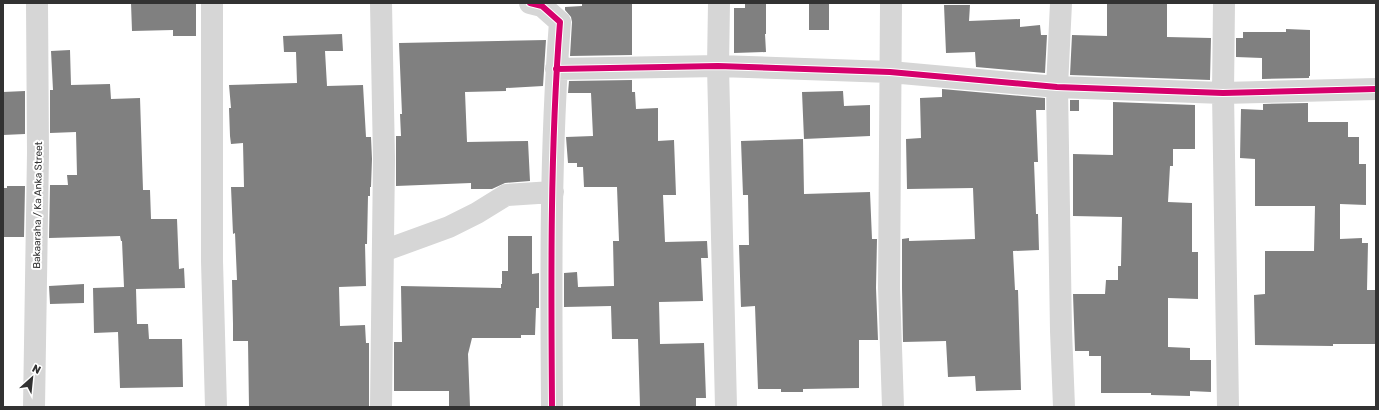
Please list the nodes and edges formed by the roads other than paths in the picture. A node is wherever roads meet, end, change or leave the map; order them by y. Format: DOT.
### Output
graph roads {
  1 [pos="37,3"];
  2 [pos="212,3"];
  3 [pos="381,3"];
  4 [pos="530,3"];
  5 [pos="719,3"];
  6 [pos="891,3"];
  7 [pos="1061,3"];
  8 [pos="1224,3"];
  9 [pos="718,66"];
  10 [pos="556,69"];
  11 [pos="890,72"];
  12 [pos="1057,87"];
  13 [pos="1376,89"];
  14 [pos="1223,93"];
  15 [pos="553,192"];
  16 [pos="383,251"];
  17 [pos="34,407"];
  18 [pos="216,407"];
  19 [pos="381,407"];
  20 [pos="552,407"];
  21 [pos="726,407"];
  22 [pos="894,407"];
  23 [pos="1064,407"];
  24 [pos="1228,407"];
  1 -- 17 [label="street, Bakaaraha / Ka Anka Street"];
  2 -- 18 [label="street"];
  3 -- 16 [label="street"];
  4 -- 10 [label="street"];
  5 -- 9 [label="street"];
  6 -- 11 [label="street"];
  7 -- 12 [label="street"];
  8 -- 14 [label="street"];
  9 -- 10 [label="street"];
  9 -- 11 [label="street"];
  9 -- 21 [label="street"];
  10 -- 15 [label="street"];
  11 -- 12 [label="street"];
  11 -- 22 [label="street"];
  12 -- 14 [label="street"];
  12 -- 23 [label="street"];
  13 -- 14 [label="street"];
  14 -- 24 [label="street"];
  15 -- 16 [label="street"];
  15 -- 20 [label="street"];
  16 -- 19 [label="street"];
}
